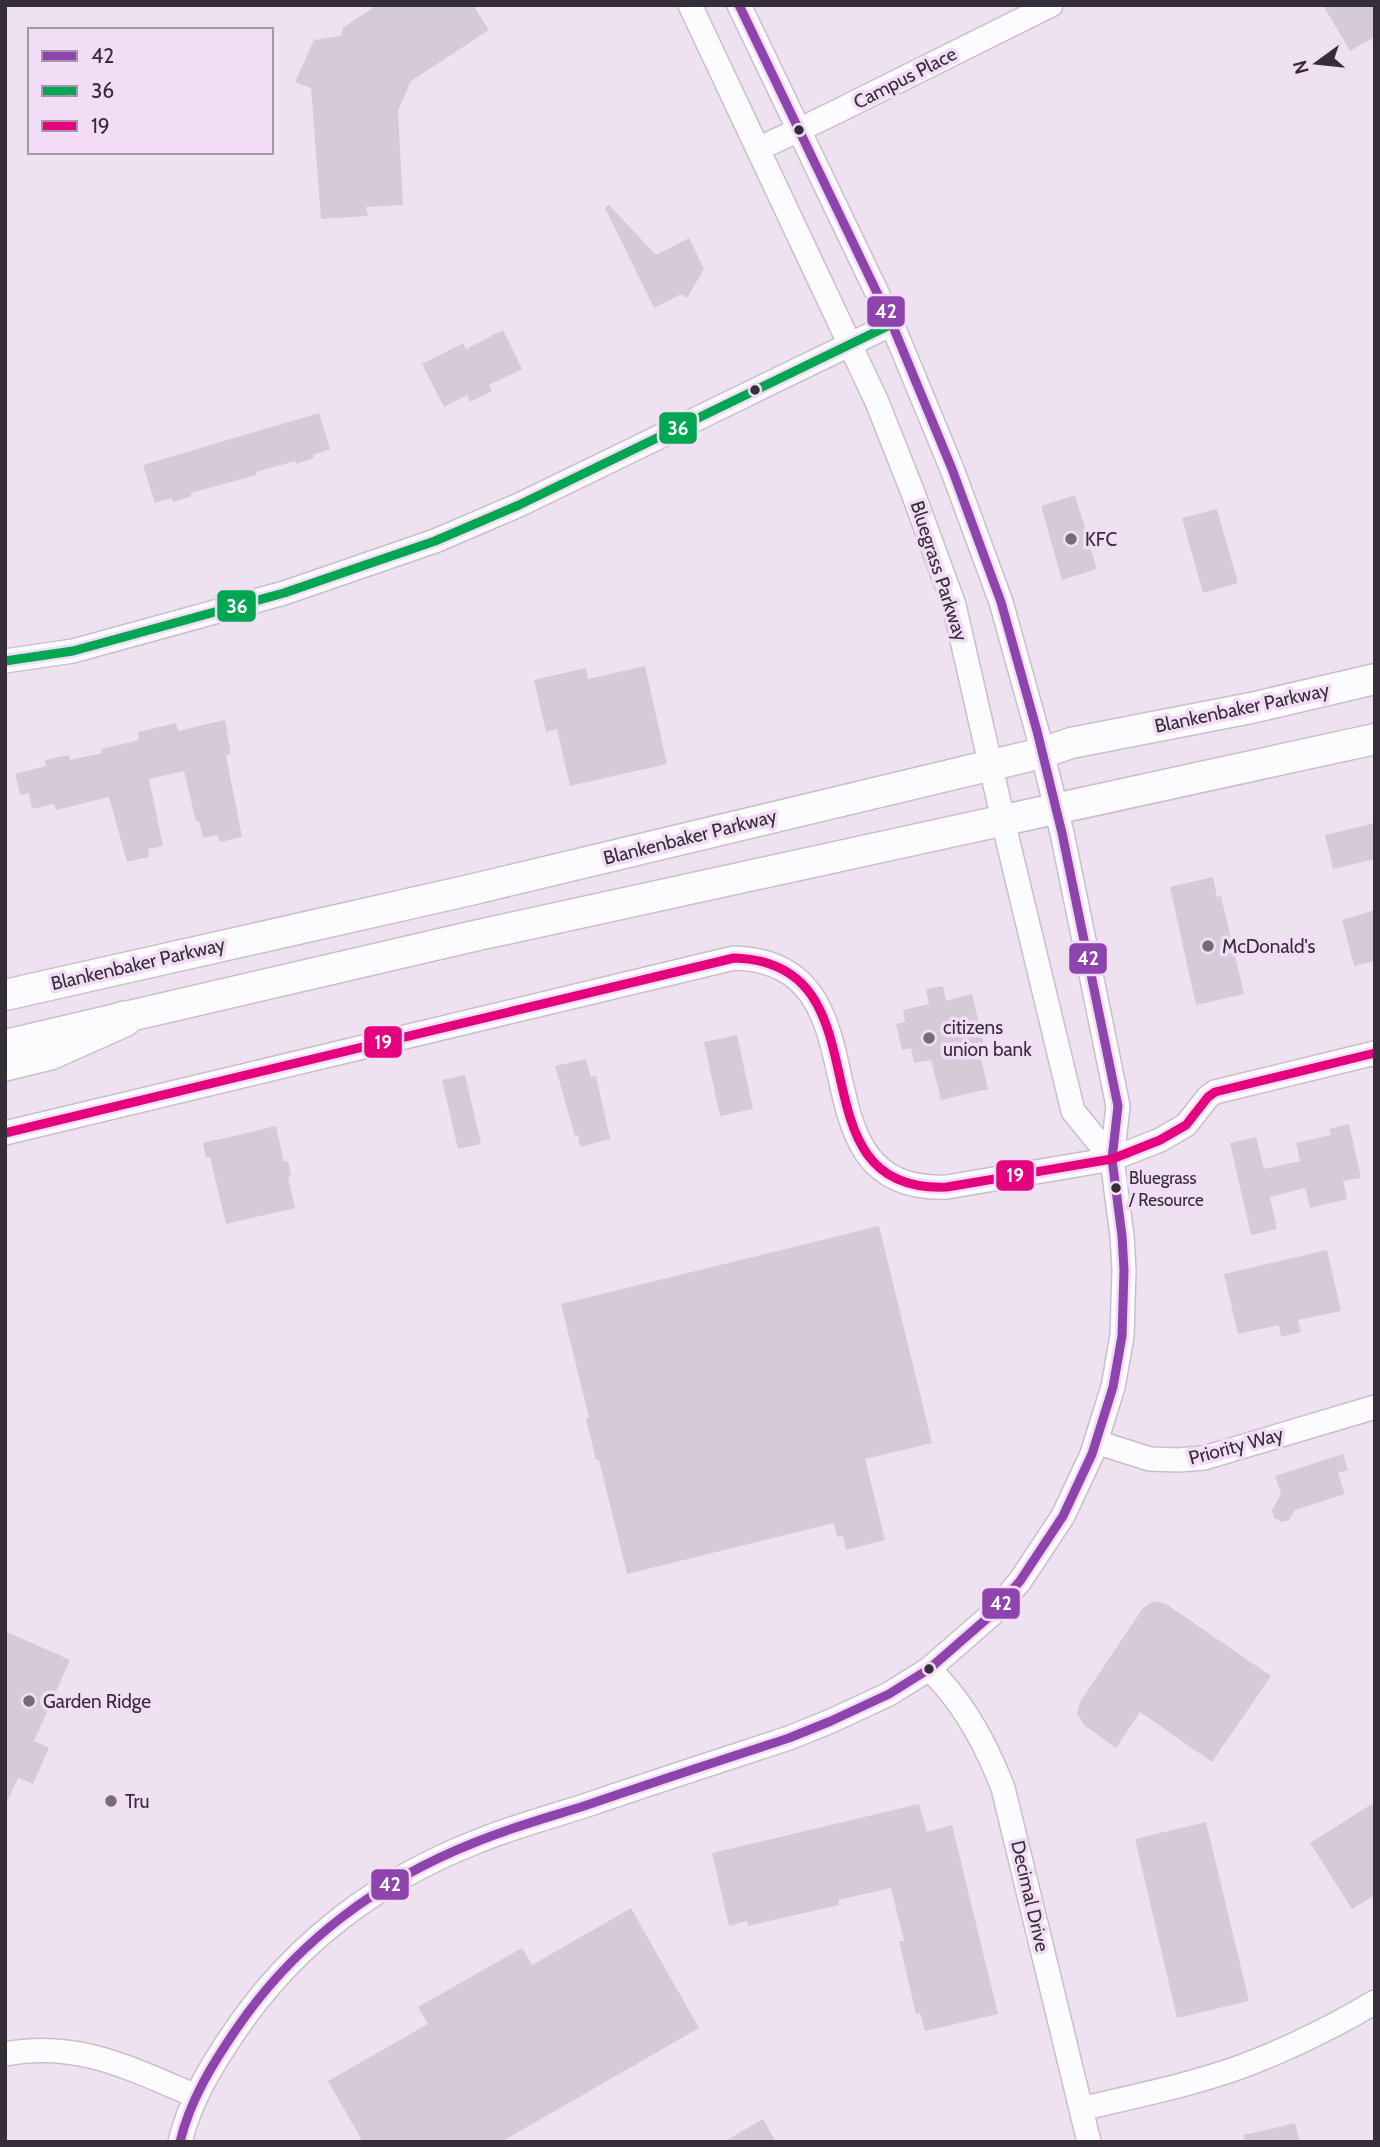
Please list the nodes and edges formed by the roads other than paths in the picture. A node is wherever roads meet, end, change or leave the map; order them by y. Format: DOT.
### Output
graph roads {
  1 [pos="690,5"];
  2 [pos="739,5"];
  3 [pos="1051,5"];
  4 [pos="798,131"];
  5 [pos="758,149"];
  6 [pos="892,324"];
  7 [pos="850,343"];
  8 [pos="5,661"];
  9 [pos="1375,679"];
  10 [pos="1375,739"];
  11 [pos="1041,753"];
  12 [pos="990,764"];
  13 [pos="1056,809"];
  14 [pos="1003,821"];
  15 [pos="5,995"];
  16 [pos="124,1019"];
  17 [pos="5,1045"];
  18 [pos="1375,1053"];
  19 [pos="5,1063"];
  20 [pos="5,1133"];
  21 [pos="1112,1159"];
  22 [pos="1375,1407"];
  23 [pos="1096,1442"];
  24 [pos="929,1669"];
  25 [pos="1375,2002"];
  26 [pos="5,2054"];
  27 [pos="196,2096"];
  28 [pos="1081,2109"];
  29 [pos="180,2142"];
  30 [pos="1089,2142"];
  1 -- 5 [label="street, Bluegrass Parkway"];
  2 -- 4 [label="street"];
  3 -- 4 [label="street, Campus Place"];
  4 -- 5 [label="street, Campus Place"];
  4 -- 6 [label="street"];
  5 -- 7 [label="street, Bluegrass Parkway"];
  6 -- 7 [label="street"];
  6 -- 11 [label="street"];
  7 -- 8 [label="street"];
  7 -- 12 [label="street, Bluegrass Parkway"];
  9 -- 11 [label="main road, Blankenbaker Parkway"];
  10 -- 13 [label="main road"];
  11 -- 12 [label="main road, Blankenbaker Parkway"];
  11 -- 13 [label="street"];
  12 -- 14 [label="street, Bluegrass Parkway"];
  12 -- 15 [label="main road, Blankenbaker Parkway"];
  13 -- 14 [label="main road"];
  13 -- 21 [label="street"];
  14 -- 16 [label="main road"];
  14 -- 21 [label="street, Bluegrass Parkway"];
  16 -- 17 [label="main road"];
  16 -- 19 [label="highway"];
  18 -- 21 [label="street"];
  20 -- 21 [label="street"];
  21 -- 23 [label="street"];
  22 -- 23 [label="street, Priority Way"];
  23 -- 24 [label="street"];
  24 -- 27 [label="street"];
  24 -- 28 [label="street, Decimal Drive"];
  25 -- 28 [label="street"];
  26 -- 27 [label="street"];
  27 -- 29 [label="street"];
  28 -- 30 [label="street, Decimal Drive"];
}
